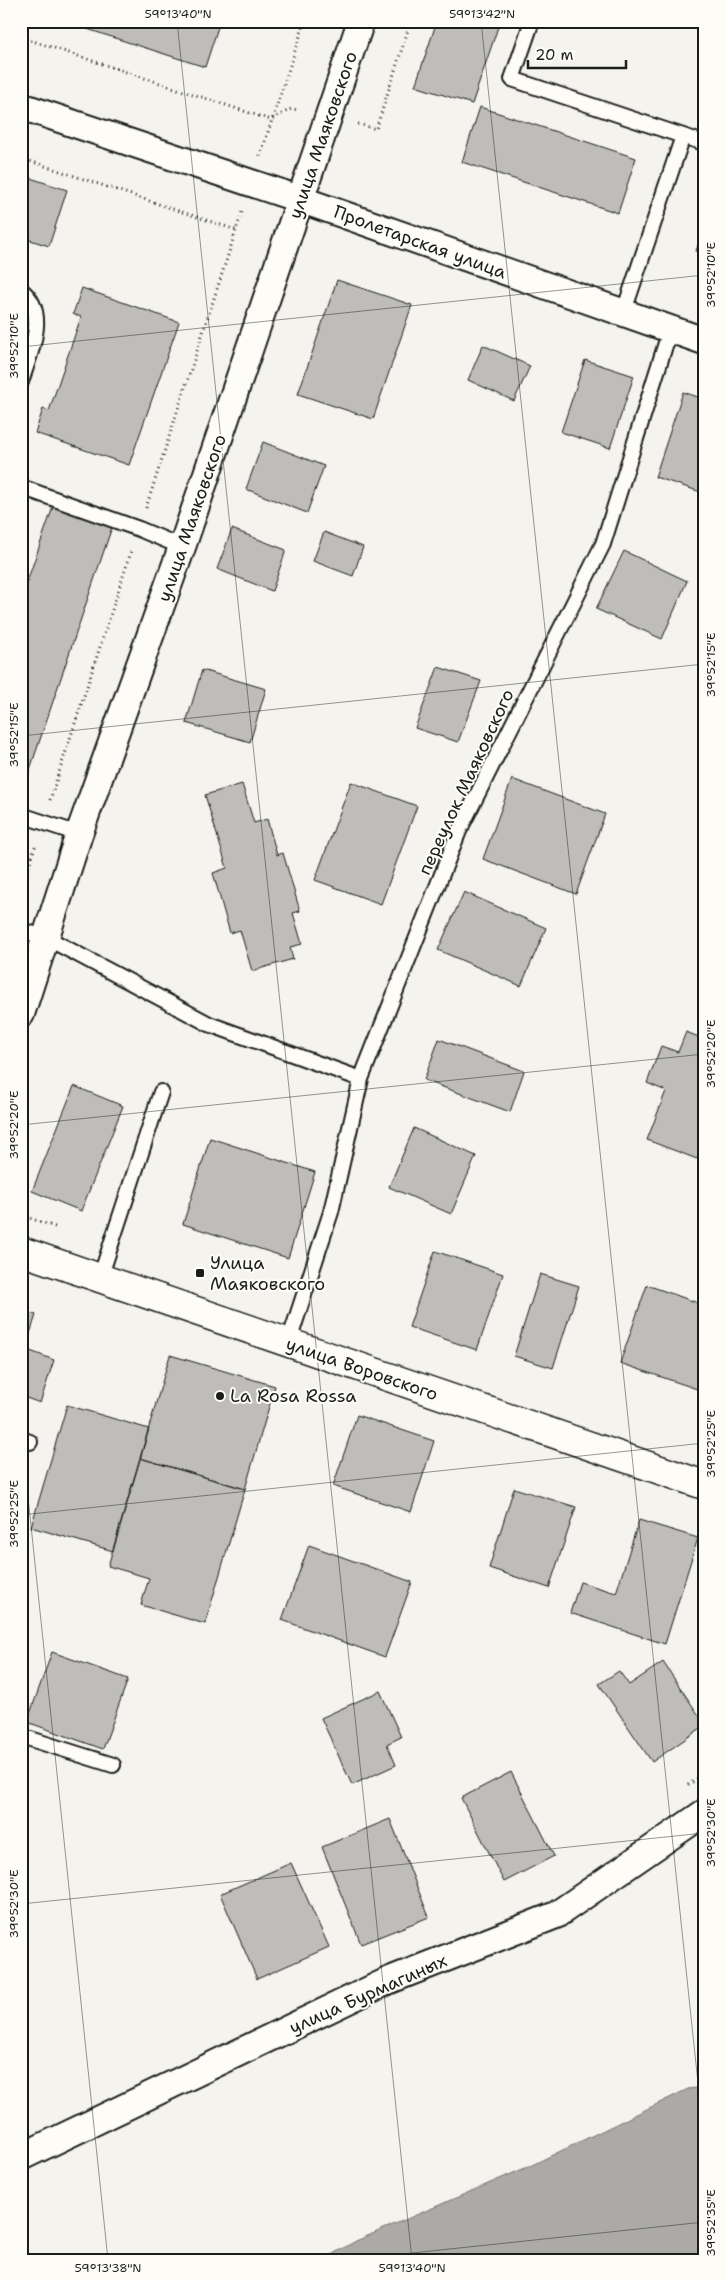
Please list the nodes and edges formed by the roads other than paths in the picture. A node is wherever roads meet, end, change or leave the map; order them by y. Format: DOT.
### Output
graph roads {
  1 [pos="361,21"];
  2 [pos="532,21"];
  3 [pos="21,106"];
  4 [pos="683,136"];
  5 [pos="704,143"];
  6 [pos="302,200"];
  7 [pos="21,290"];
  8 [pos="623,314"];
  9 [pos="670,330"];
  10 [pos="704,341"];
  11 [pos="21,382"];
  12 [pos="21,487"];
  13 [pos="182,547"];
  14 [pos="21,815"];
  15 [pos="79,834"];
  16 [pos="21,930"];
  17 [pos="47,938"];
  18 [pos="21,1014"];
  19 [pos="361,1078"];
  20 [pos="161,1092"];
  21 [pos="21,1251"];
  22 [pos="100,1278"];
  23 [pos="288,1344"];
  24 [pos="704,1485"];
  25 [pos="21,1736"];
  26 [pos="113,1765"];
  27 [pos="704,1813"];
  28 [pos="21,2157"];
  1 -- 6 [label="street, улица Маяковского"];
  2 -- 4 [label="lane"];
  3 -- 6 [label="street, Пролетарская улица"];
  4 -- 5 [label="lane"];
  4 -- 8 [label="lane"];
  6 -- 8 [label="street, Пролетарская улица"];
  6 -- 13 [label="street, улица Маяковского"];
  7 -- 11 [label="lane"];
  8 -- 9 [label="street, Пролетарская улица"];
  9 -- 10 [label="street, Пролетарская улица"];
  9 -- 19 [label="lane, переулок Маяковского"];
  12 -- 13 [label="lane"];
  13 -- 15 [label="street, улица Маяковского"];
  14 -- 15 [label="lane"];
  15 -- 17 [label="street, улица Маяковского"];
  16 -- 17 [label="lane"];
  17 -- 18 [label="street, улица Маяковского"];
  17 -- 19 [label="lane"];
  19 -- 23 [label="lane, переулок Маяковского"];
  20 -- 22 [label="lane"];
  21 -- 22 [label="street, улица Воровского"];
  22 -- 23 [label="street, улица Воровского"];
  23 -- 24 [label="street, улица Воровского"];
  25 -- 26 [label="lane"];
  27 -- 28 [label="street, улица Бурмагиных"];
}
